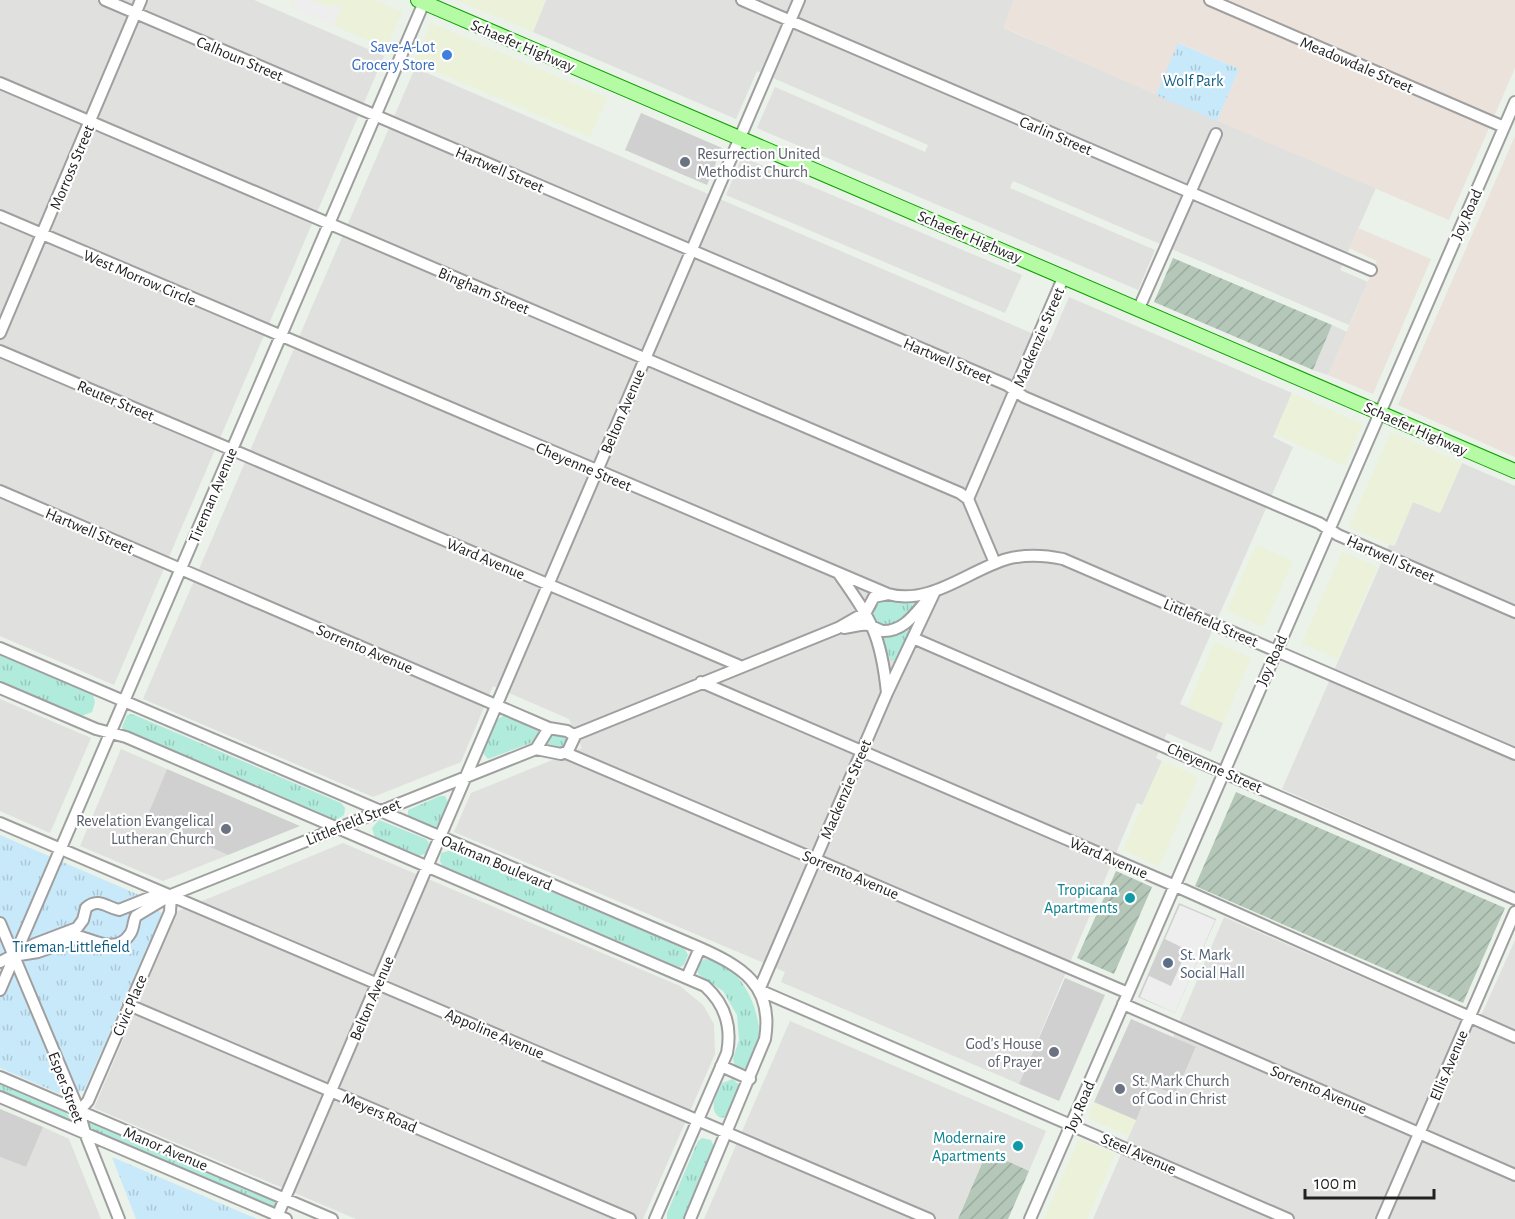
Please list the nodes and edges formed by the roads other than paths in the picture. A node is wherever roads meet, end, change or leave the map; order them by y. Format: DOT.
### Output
graph roads {
  1 [pos="105,0"];
  2 [pos="141,0"];
  3 [pos="742,0"];
  4 [pos="799,0"];
  5 [pos="1210,0"];
  6 [pos="423,1"];
  7 [pos="136,14"];
  8 [pos="790,21"];
  9 [pos="0,82"];
  10 [pos="1515,102"];
  11 [pos="375,116"];
  12 [pos="90,121"];
  13 [pos="1504,127"];
  14 [pos="1216,134"];
  15 [pos="739,138"];
  16 [pos="1190,192"];
  17 [pos="0,216"];
  18 [pos="329,224"];
  19 [pos="42,234"];
  20 [pos="691,250"];
  21 [pos="1371,270"];
  22 [pos="1064,276"];
  23 [pos="1139,308"];
  24 [pos="0,333"];
  25 [pos="281,337"];
  26 [pos="0,351"];
  27 [pos="645,358"];
  28 [pos="1015,391"];
  29 [pos="1379,411"];
  30 [pos="232,449"];
  31 [pos="596,471"];
  32 [pos="1515,471"];
  33 [pos="0,492"];
  34 [pos="968,499"];
  35 [pos="1329,529"];
  36 [pos="996,563"];
  37 [pos="180,569"];
  38 [pos="838,574"];
  39 [pos="547,584"];
  40 [pos="935,591"];
  41 [pos="888,594"];
  42 [pos="866,612"];
  43 [pos="1515,612"];
  44 [pos="871,624"];
  45 [pos="838,628"];
  46 [pos="913,638"];
  47 [pos="0,648"];
  48 [pos="1276,649"];
  49 [pos="740,666"];
  50 [pos="701,682"];
  51 [pos="0,688"];
  52 [pos="887,693"];
  53 [pos="122,702"];
  54 [pos="496,704"];
  55 [pos="549,728"];
  56 [pos="109,733"];
  57 [pos="574,735"];
  58 [pos="536,749"];
  59 [pos="862,750"];
  60 [pos="1515,754"];
  61 [pos="570,755"];
  62 [pos="1223,771"];
  63 [pos="465,776"];
  64 [pos="378,811"];
  65 [pos="0,823"];
  66 [pos="336,827"];
  67 [pos="439,837"];
  68 [pos="60,848"];
  69 [pos="815,859"];
  70 [pos="428,866"];
  71 [pos="1173,885"];
  72 [pos="171,895"];
  73 [pos="1515,899"];
  74 [pos="1515,912"];
  75 [pos="0,923"];
  76 [pos="700,948"];
  77 [pos="0,951"];
  78 [pos="13,956"];
  79 [pos="0,962"];
  80 [pos="687,977"];
  81 [pos="378,984"];
  82 [pos="0,990"];
  83 [pos="759,990"];
  84 [pos="1128,993"];
  85 [pos="1123,1004"];
  86 [pos="129,1005"];
  87 [pos="1469,1017"];
  88 [pos="1515,1037"];
  89 [pos="721,1066"];
  90 [pos="0,1077"];
  91 [pos="750,1079"];
  92 [pos="331,1092"];
  93 [pos="0,1097"];
  94 [pos="79,1111"];
  95 [pos="698,1120"];
  96 [pos="1071,1123"];
  97 [pos="728,1132"];
  98 [pos="1419,1132"];
  99 [pos="85,1133"];
  100 [pos="1515,1175"];
  101 [pos="284,1198"];
  102 [pos="279,1218"];
  103 [pos="118,1219"];
  104 [pos="332,1219"];
  105 [pos="630,1219"];
  106 [pos="655,1219"];
  107 [pos="690,1219"];
  108 [pos="929,1219"];
  109 [pos="1030,1219"];
  110 [pos="1288,1219"];
  111 [pos="1382,1219"];
  1 -- 7 [label="street, Calhoun Street"];
  2 -- 7 [label="street, Morross Street"];
  3 -- 8 [label="street, Carlin Street"];
  4 -- 8 [label="street"];
  5 -- 13 [label="street, Meadowdale Street"];
  6 -- 11 [label="street, Tireman Avenue"];
  6 -- 15 [label="main road, Schaefer Highway"];
  7 -- 11 [label="street, Calhoun Street"];
  7 -- 12 [label="street, Morross Street"];
  8 -- 15 [label="street"];
  8 -- 16 [label="street, Carlin Street"];
  9 -- 12 [label="street, Bingham Street"];
  10 -- 13 [label="street, Joy Road"];
  11 -- 18 [label="street, Tireman Avenue"];
  11 -- 20 [label="street, Hartwell Street"];
  12 -- 18 [label="street, Bingham Street"];
  12 -- 19 [label="street, Morross Street"];
  13 -- 29 [label="street, Joy Road"];
  14 -- 16 [label="street"];
  15 -- 20 [label="street, Belton Avenue"];
  15 -- 22 [label="main road, Schaefer Highway"];
  16 -- 21 [label="street, Carlin Street"];
  16 -- 23 [label="street"];
  17 -- 19 [label="street, West Morrow Circle"];
  18 -- 25 [label="street, Tireman Avenue"];
  18 -- 27 [label="street, Bingham Street"];
  19 -- 24 [label="street, Morross Street"];
  19 -- 25 [label="street, West Morrow Circle"];
  20 -- 27 [label="street, Belton Avenue"];
  20 -- 28 [label="street, Hartwell Street"];
  22 -- 23 [label="main road, Schaefer Highway"];
  22 -- 28 [label="street, Mackenzie Street"];
  23 -- 29 [label="main road, Schaefer Highway"];
  25 -- 30 [label="street, Tireman Avenue"];
  25 -- 31 [label="street, Cheyenne Street"];
  26 -- 30 [label="street, Reuter Street"];
  27 -- 31 [label="street, Belton Avenue"];
  27 -- 34 [label="street, Bingham Street"];
  28 -- 34 [label="street, Mackenzie Street"];
  28 -- 35 [label="street, Hartwell Street"];
  29 -- 32 [label="main road, Schaefer Highway"];
  29 -- 35 [label="street, Joy Road"];
  30 -- 37 [label="street, Tireman Avenue"];
  30 -- 39 [label="street, Ward Avenue"];
  31 -- 38 [label="street, Cheyenne Street"];
  31 -- 39 [label="street, Belton Avenue"];
  33 -- 37 [label="street, Hartwell Street"];
  34 -- 36 [label="street"];
  35 -- 43 [label="street, Hartwell Street"];
  35 -- 48 [label="street, Joy Road"];
  36 -- 40 [label="street, Littlefield Street"];
  36 -- 48 [label="street, Littlefield Street"];
  37 -- 53 [label="street, Tireman Avenue"];
  37 -- 54 [label="street, Sorrento Avenue"];
  38 -- 41 [label="street, Cheyenne Street"];
  38 -- 42 [label="street"];
  39 -- 49 [label="street, Ward Avenue"];
  39 -- 54 [label="street, Belton Avenue"];
  40 -- 41 [label="street, Littlefield Street"];
  40 -- 44 [label="street, Littlefield Street"];
  40 -- 46 [label="street, Mackenzie Street"];
  41 -- 42 [label="street, Littlefield Street"];
  42 -- 44 [label="street"];
  42 -- 45 [label="street, Littlefield Street"];
  44 -- 45 [label="street, Littlefield Street"];
  44 -- 52 [label="street"];
  45 -- 49 [label="street, Littlefield Street"];
  46 -- 52 [label="street, Mackenzie Street"];
  46 -- 62 [label="street, Cheyenne Street"];
  47 -- 53 [label="street, Oakman Boulevard"];
  48 -- 60 [label="street, Littlefield Street"];
  48 -- 62 [label="street, Joy Road"];
  49 -- 50 [label="street, Littlefield Street"];
  50 -- 57 [label="street, Littlefield Street"];
  50 -- 59 [label="street, Ward Avenue"];
  51 -- 56 [label="street, Oakman Boulevard"];
  52 -- 59 [label="street, Mackenzie Street"];
  53 -- 56 [label="street, Tireman Avenue"];
  53 -- 64 [label="street, Oakman Boulevard"];
  54 -- 55 [label="street, Sorrento Avenue"];
  54 -- 63 [label="street, Belton Avenue"];
  55 -- 57 [label="street, Sorrento Avenue"];
  55 -- 58 [label="street"];
  56 -- 66 [label="street, Oakman Boulevard"];
  56 -- 68 [label="street, Tireman Avenue"];
  57 -- 61 [label="street"];
  58 -- 61 [label="street, Sorrento Avenue"];
  58 -- 63 [label="street, Littlefield Street"];
  59 -- 69 [label="street, Mackenzie Street"];
  59 -- 71 [label="street, Ward Avenue"];
  61 -- 69 [label="street, Sorrento Avenue"];
  62 -- 71 [label="street, Joy Road"];
  62 -- 73 [label="street, Cheyenne Street"];
  63 -- 64 [label="street, Littlefield Street"];
  63 -- 67 [label="street, Belton Avenue"];
  64 -- 66 [label="street, Littlefield Street"];
  64 -- 67 [label="street, Oakman Boulevard"];
  65 -- 68 [label="street, Appoline Avenue"];
  66 -- 70 [label="street, Oakman Boulevard"];
  66 -- 72 [label="street, Littlefield Street"];
  67 -- 70 [label="street, Belton Avenue"];
  67 -- 76 [label="street, Oakman Boulevard"];
  68 -- 72 [label="street, Appoline Avenue"];
  68 -- 78 [label="street, Tireman Avenue"];
  69 -- 83 [label="street, Mackenzie Street"];
  69 -- 84 [label="street, Sorrento Avenue"];
  70 -- 80 [label="street, Oakman Boulevard"];
  70 -- 81 [label="street, Belton Avenue"];
  71 -- 84 [label="street, Joy Road"];
  71 -- 87 [label="street, Ward Avenue"];
  72 -- 78 [label="street, Littlefield Street"];
  72 -- 78 [label="street, Littlefield Street"];
  72 -- 81 [label="street, Appoline Avenue"];
  72 -- 86 [label="street, Civic Place"];
  74 -- 87 [label="street, Ellis Avenue"];
  75 -- 78 [label="street, Esper Street"];
  76 -- 80 [label="street"];
  76 -- 83 [label="street, Oakman Boulevard"];
  77 -- 78 [label="street"];
  78 -- 79 [label="street"];
  78 -- 82 [label="street, Tireman Avenue"];
  78 -- 94 [label="street, Esper Street"];
  80 -- 89 [label="street, Oakman Boulevard"];
  81 -- 92 [label="street, Belton Avenue"];
  81 -- 95 [label="street, Appoline Avenue"];
  83 -- 91 [label="street, Oakman Boulevard"];
  83 -- 96 [label="street, Steel Avenue"];
  84 -- 85 [label="street, Joy Road"];
  85 -- 96 [label="street, Joy Road"];
  85 -- 98 [label="street, Sorrento Avenue"];
  86 -- 92 [label="street, Meyers Road"];
  86 -- 94 [label="street, Civic Place"];
  87 -- 88 [label="street, Ward Avenue"];
  87 -- 98 [label="street, Ellis Avenue"];
  89 -- 91 [label="street"];
  89 -- 95 [label="street, Oakman Boulevard"];
  90 -- 94 [label="street, Manor Avenue"];
  91 -- 97 [label="street, Oakman Boulevard"];
  92 -- 101 [label="street, Belton Avenue"];
  92 -- 105 [label="street, Meyers Road"];
  93 -- 99 [label="street, Manor Avenue"];
  94 -- 99 [label="street, Esper Street"];
  94 -- 101 [label="street, Manor Avenue"];
  95 -- 97 [label="street, Appoline Avenue"];
  95 -- 106 [label="street, Oakman Boulevard"];
  96 -- 109 [label="street, Joy Road"];
  96 -- 110 [label="street, Steel Avenue"];
  97 -- 107 [label="street, Oakman Boulevard"];
  97 -- 108 [label="street, Appoline Avenue"];
  98 -- 100 [label="street, Sorrento Avenue"];
  98 -- 111 [label="street, Ellis Avenue"];
  99 -- 102 [label="street, Manor Avenue"];
  99 -- 103 [label="street, Esper Street"];
  101 -- 102 [label="street, Belton Avenue"];
  101 -- 104 [label="street, Manor Avenue"];
}
